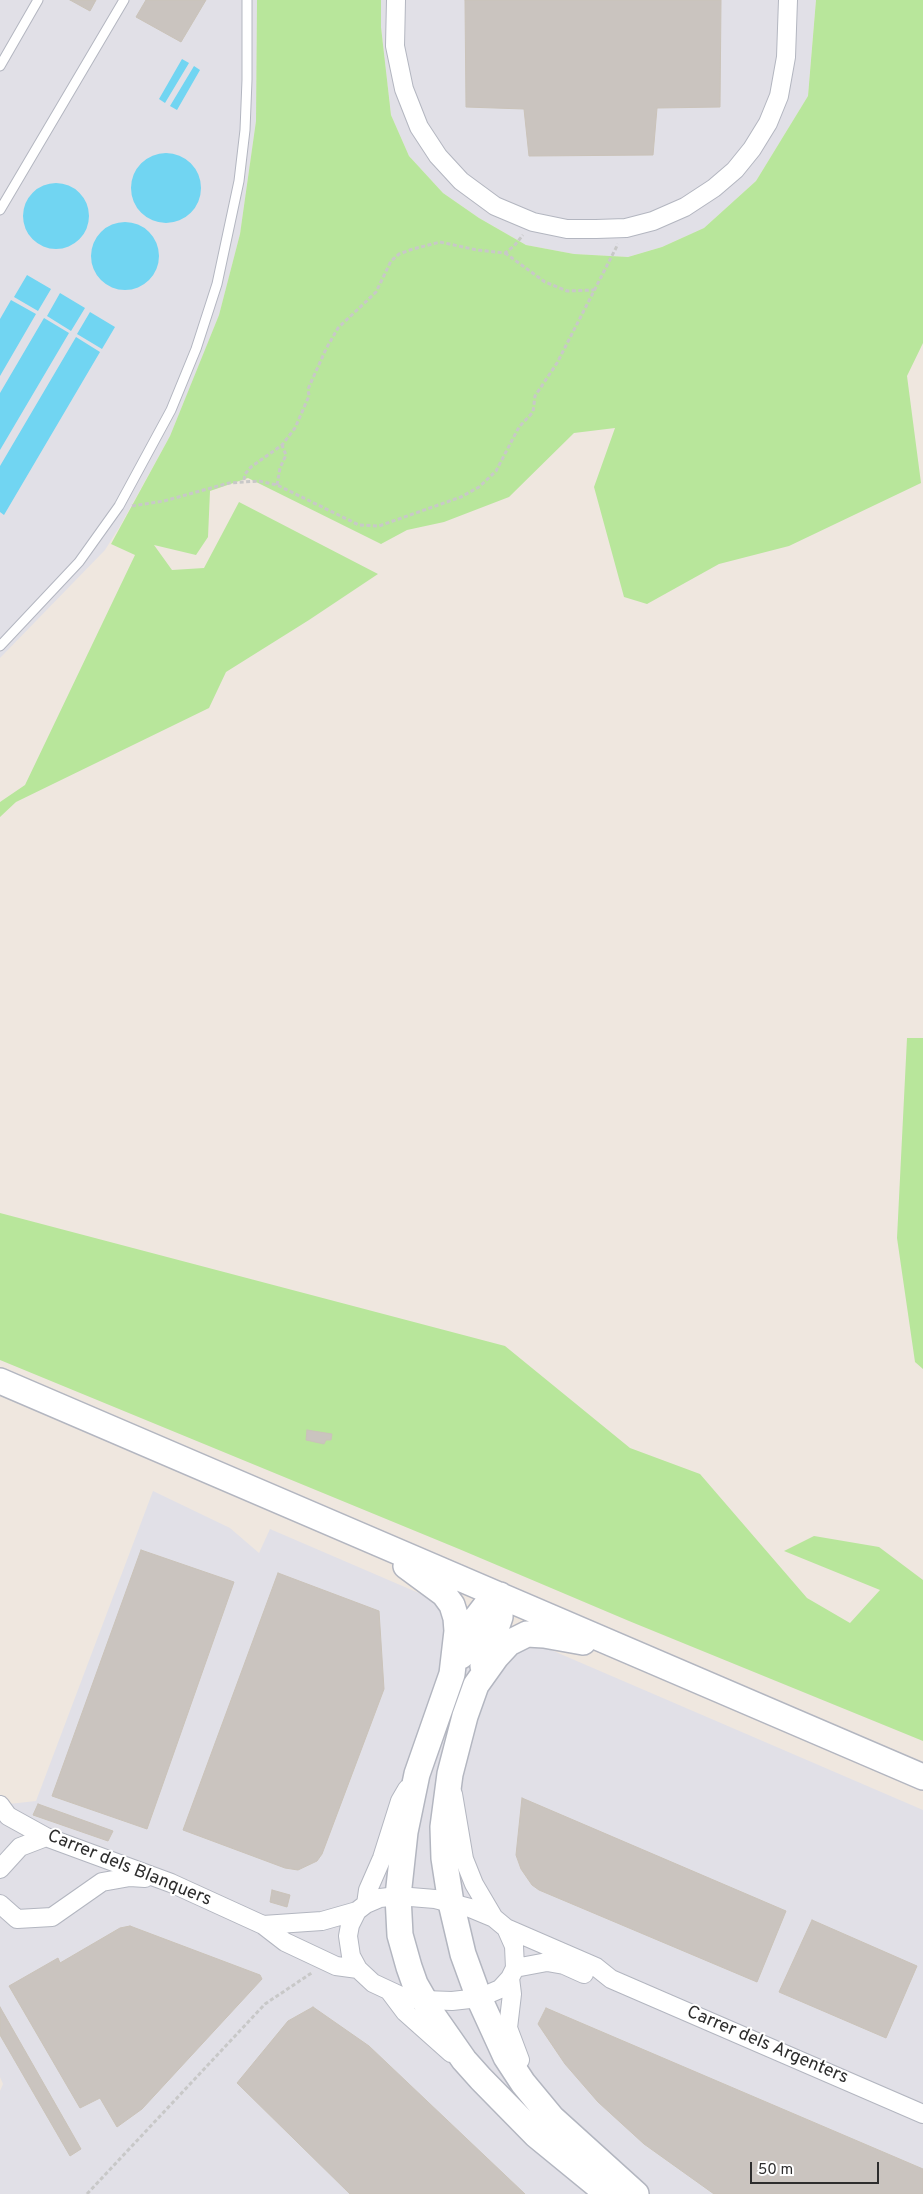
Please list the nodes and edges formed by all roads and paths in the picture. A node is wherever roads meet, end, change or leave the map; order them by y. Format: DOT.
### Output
graph roads {
  1 [pos="38,0"];
  2 [pos="124,0"];
  3 [pos="248,0"];
  4 [pos="396,0"];
  5 [pos="788,0"];
  6 [pos="0,66"];
  7 [pos="0,210"];
  8 [pos="533,222"];
  9 [pos="626,228"];
  10 [pos="505,252"];
  11 [pos="594,290"];
  12 [pos="282,445"];
  13 [pos="244,480"];
  14 [pos="276,485"];
  15 [pos="119,506"];
  16 [pos="0,646"];
  17 [pos="1,1382"];
  18 [pos="354,1532"];
  19 [pos="500,1595"];
  20 [pos="641,1656"];
  21 [pos="452,1674"];
  22 [pos="476,1685"];
  23 [pos="417,1774"];
  24 [pos="450,1774"];
  25 [pos="923,1777"];
  26 [pos="0,1805"];
  27 [pos="46,1836"];
  28 [pos="0,1869"];
  29 [pos="161,1879"];
  30 [pos="398,1896"];
  31 [pos="451,1903"];
  32 [pos="0,1904"];
  33 [pos="361,1908"];
  34 [pos="500,1923"];
  35 [pos="263,1925"];
  36 [pos="328,1962"];
  37 [pos="358,1969"];
  38 [pos="512,1973"];
  39 [pos="611,1979"];
  40 [pos="390,1992"];
  41 [pos="479,1998"];
  42 [pos="424,2000"];
  43 [pos="464,2060"];
  44 [pos="523,2083"];
  45 [pos="923,2114"];
  46 [pos="87,2194"];
  47 [pos="608,2194"];
  48 [pos="636,2194"];
  1 -- 6 [label="lane"];
  2 -- 7 [label="lane"];
  3 -- 15 [label="lane"];
  4 -- 8 [label="street"];
  5 -- 9 [label="street"];
  8 -- 9 [label="street"];
  8 -- 10 [label="path"];
  9 -- 11 [label="path"];
  10 -- 11 [label="path"];
  10 -- 12 [label="path"];
  11 -- 14 [label="path"];
  12 -- 13 [label="path"];
  12 -- 14 [label="path"];
  13 -- 14 [label="path"];
  13 -- 15 [label="path"];
  15 -- 16 [label="lane"];
  17 -- 18 [label="street"];
  18 -- 19 [label="street"];
  18 -- 21 [label="street"];
  19 -- 20 [label="street"];
  19 -- 21 [label="street"];
  19 -- 22 [label="street"];
  20 -- 22 [label="street"];
  20 -- 25 [label="street"];
  21 -- 23 [label="street"];
  22 -- 24 [label="street"];
  23 -- 30 [label="street"];
  23 -- 33 [label="street"];
  24 -- 31 [label="street"];
  24 -- 34 [label="street"];
  26 -- 27 [label="street, Carrer dels Blanquers"];
  27 -- 28 [label="street"];
  27 -- 29 [label="street, Carrer dels Blanquers"];
  29 -- 32 [label="street"];
  29 -- 35 [label="street, Carrer dels Blanquers"];
  30 -- 31 [label="street, Carrer dels Blanquers"];
  30 -- 33 [label="street, Carrer dels Blanquers"];
  30 -- 42 [label="street"];
  31 -- 34 [label="street, Carrer dels Argenters"];
  31 -- 41 [label="street"];
  33 -- 35 [label="street, Carrer dels Blanquers"];
  33 -- 37 [label="street"];
  34 -- 38 [label="street"];
  34 -- 39 [label="street, Carrer dels Argenters"];
  35 -- 36 [label="street, Carrer dels Blanquers"];
  36 -- 37 [label="street, Carrer dels Blanquers"];
  36 -- 46 [label="path"];
  37 -- 40 [label="street"];
  38 -- 39 [label="street, Carrer dels Argenters"];
  38 -- 41 [label="street"];
  38 -- 44 [label="street"];
  39 -- 45 [label="street, Carrer dels Argenters"];
  40 -- 42 [label="street"];
  40 -- 43 [label="street"];
  41 -- 42 [label="street"];
  41 -- 44 [label="street"];
  42 -- 43 [label="street"];
  43 -- 47 [label="street"];
  44 -- 48 [label="street"];
}
